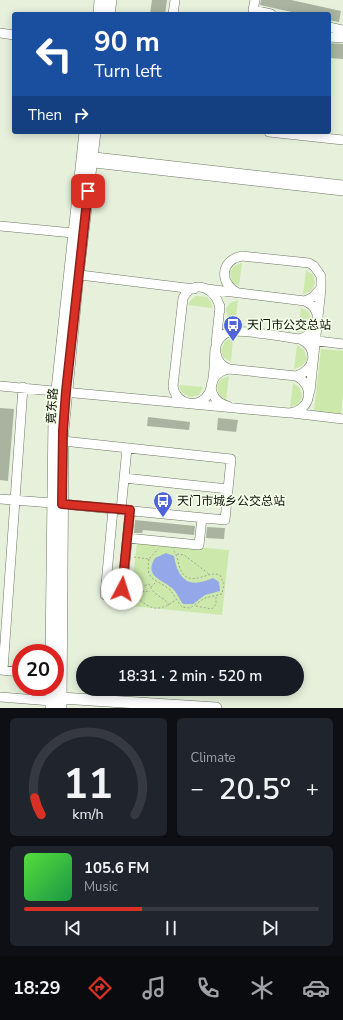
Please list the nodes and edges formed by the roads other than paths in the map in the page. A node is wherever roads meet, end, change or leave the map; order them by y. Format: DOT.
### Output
graph roads {
  1 [pos="100,0"];
  2 [pos="111,0"];
  3 [pos="175,0"];
  4 [pos="256,0"];
  5 [pos="99,12"];
  6 [pos="109,12"];
  7 [pos="173,12"];
  8 [pos="262,12"];
  9 [pos="331,27"];
  10 [pos="343,30"];
  11 [pos="0,33"];
  12 [pos="12,35"];
  13 [pos="331,37"];
  14 [pos="343,38"];
  15 [pos="85,134"];
  16 [pos="94,134"];
  17 [pos="288,134"];
  18 [pos="343,140"];
  19 [pos="87,159"];
  20 [pos="343,185"];
  21 [pos="343,191"];
  22 [pos="0,226"];
  23 [pos="73,233"];
  24 [pos="224,271"];
  25 [pos="74,275"];
  26 [pos="322,282"];
  27 [pos="174,286"];
  28 [pos="205,288"];
  29 [pos="194,289"];
  30 [pos="222,291"];
  31 [pos="238,293"];
  32 [pos="305,301"];
  33 [pos="182,302"];
  34 [pos="220,311"];
  35 [pos="318,319"];
  36 [pos="234,331"];
  37 [pos="300,339"];
  38 [pos="315,340"];
  39 [pos="343,344"];
  40 [pos="215,348"];
  41 [pos="314,357"];
  42 [pos="230,369"];
  43 [pos="296,376"];
  44 [pos="211,384"];
  45 [pos="0,386"];
  46 [pos="173,386"];
  47 [pos="23,387"];
  48 [pos="61,390"];
  49 [pos="309,395"];
  50 [pos="158,401"];
  51 [pos="188,403"];
  52 [pos="228,406"];
  53 [pos="289,413"];
  54 [pos="343,419"];
  55 [pos="63,441"];
  56 [pos="127,448"];
  57 [pos="124,478"];
  58 [pos="228,489"];
  59 [pos="0,499"];
  60 [pos="15,501"];
  61 [pos="57,503"];
  62 [pos="121,510"];
  63 [pos="202,518"];
  64 [pos="127,538"];
  65 [pos="3,611"];
  66 [pos="51,644"];
  67 [pos="1,670"];
  68 [pos="12,671"];
  69 [pos="0,697"];
  70 [pos="57,704"];
  71 [pos="115,708"];
  72 [pos="216,708"];
  1 -- 5 [label="main road"];
  2 -- 6 [label="main road"];
  3 -- 7 [label="street"];
  4 -- 8 [label="street"];
  9 -- 10 [label="street"];
  11 -- 12 [label="street"];
  13 -- 14 [label="street"];
  15 -- 19 [label="main road, 竟东路"];
  16 -- 19 [label="main road, 竟东路"];
  17 -- 18 [label="street"];
  19 -- 20 [label="street"];
  19 -- 21 [label="street"];
  19 -- 23 [label="main road, 竟东路"];
  19 -- 25 [label="main road, 竟东路"];
  22 -- 23 [label="street"];
  23 -- 25 [label="main road, 竟东路"];
  24 -- 26 [label="street"];
  24 -- 28 [label="street"];
  24 -- 30 [label="street"];
  24 -- 31 [label="street"];
  25 -- 27 [label="street"];
  25 -- 48 [label="main road, 竟东路"];
  26 -- 32 [label="street"];
  26 -- 35 [label="street"];
  27 -- 29 [label="street"];
  27 -- 33 [label="street"];
  28 -- 29 [label="street"];
  28 -- 30 [label="street"];
  28 -- 34 [label="street"];
  29 -- 33 [label="street"];
  30 -- 31 [label="street"];
  30 -- 34 [label="street"];
  31 -- 32 [label="street"];
  31 -- 34 [label="street"];
  32 -- 35 [label="street"];
  33 -- 46 [label="street"];
  34 -- 36 [label="street"];
  34 -- 40 [label="street"];
  35 -- 37 [label="street"];
  35 -- 38 [label="street"];
  36 -- 37 [label="street"];
  36 -- 40 [label="street"];
  37 -- 38 [label="street"];
  37 -- 41 [label="street"];
  38 -- 39 [label="street"];
  38 -- 41 [label="street"];
  40 -- 42 [label="street"];
  40 -- 44 [label="street"];
  41 -- 43 [label="street"];
  41 -- 49 [label="street"];
  42 -- 43 [label="street"];
  42 -- 44 [label="street"];
  43 -- 49 [label="street"];
  44 -- 51 [label="street"];
  44 -- 52 [label="street"];
  45 -- 47 [label="street"];
  46 -- 50 [label="street"];
  46 -- 51 [label="street"];
  47 -- 48 [label="street"];
  47 -- 60 [label="street"];
  48 -- 50 [label="street"];
  48 -- 55 [label="main road, 竟东路"];
  48 -- 61 [label="main road, 竟东路"];
  49 -- 53 [label="street"];
  50 -- 51 [label="street"];
  51 -- 52 [label="street"];
  52 -- 53 [label="street"];
  53 -- 54 [label="street"];
  55 -- 56 [label="street"];
  55 -- 61 [label="main road, 竟东路"];
  56 -- 57 [label="street"];
  56 -- 58 [label="street"];
  57 -- 58 [label="street"];
  57 -- 62 [label="street"];
  58 -- 63 [label="street"];
  59 -- 60 [label="street"];
  60 -- 61 [label="street"];
  60 -- 65 [label="street"];
  61 -- 62 [label="street"];
  61 -- 66 [label="main road, 竟东路"];
  61 -- 70 [label="main road, 竟东路"];
  62 -- 63 [label="street"];
  62 -- 64 [label="street"];
  62 -- 64 [label="street"];
  63 -- 64 [label="street"];
  65 -- 67 [label="street"];
  67 -- 68 [label="street"];
  69 -- 70 [label="street"];
  70 -- 71 [label="main road"];
  70 -- 72 [label="main road"];
}
